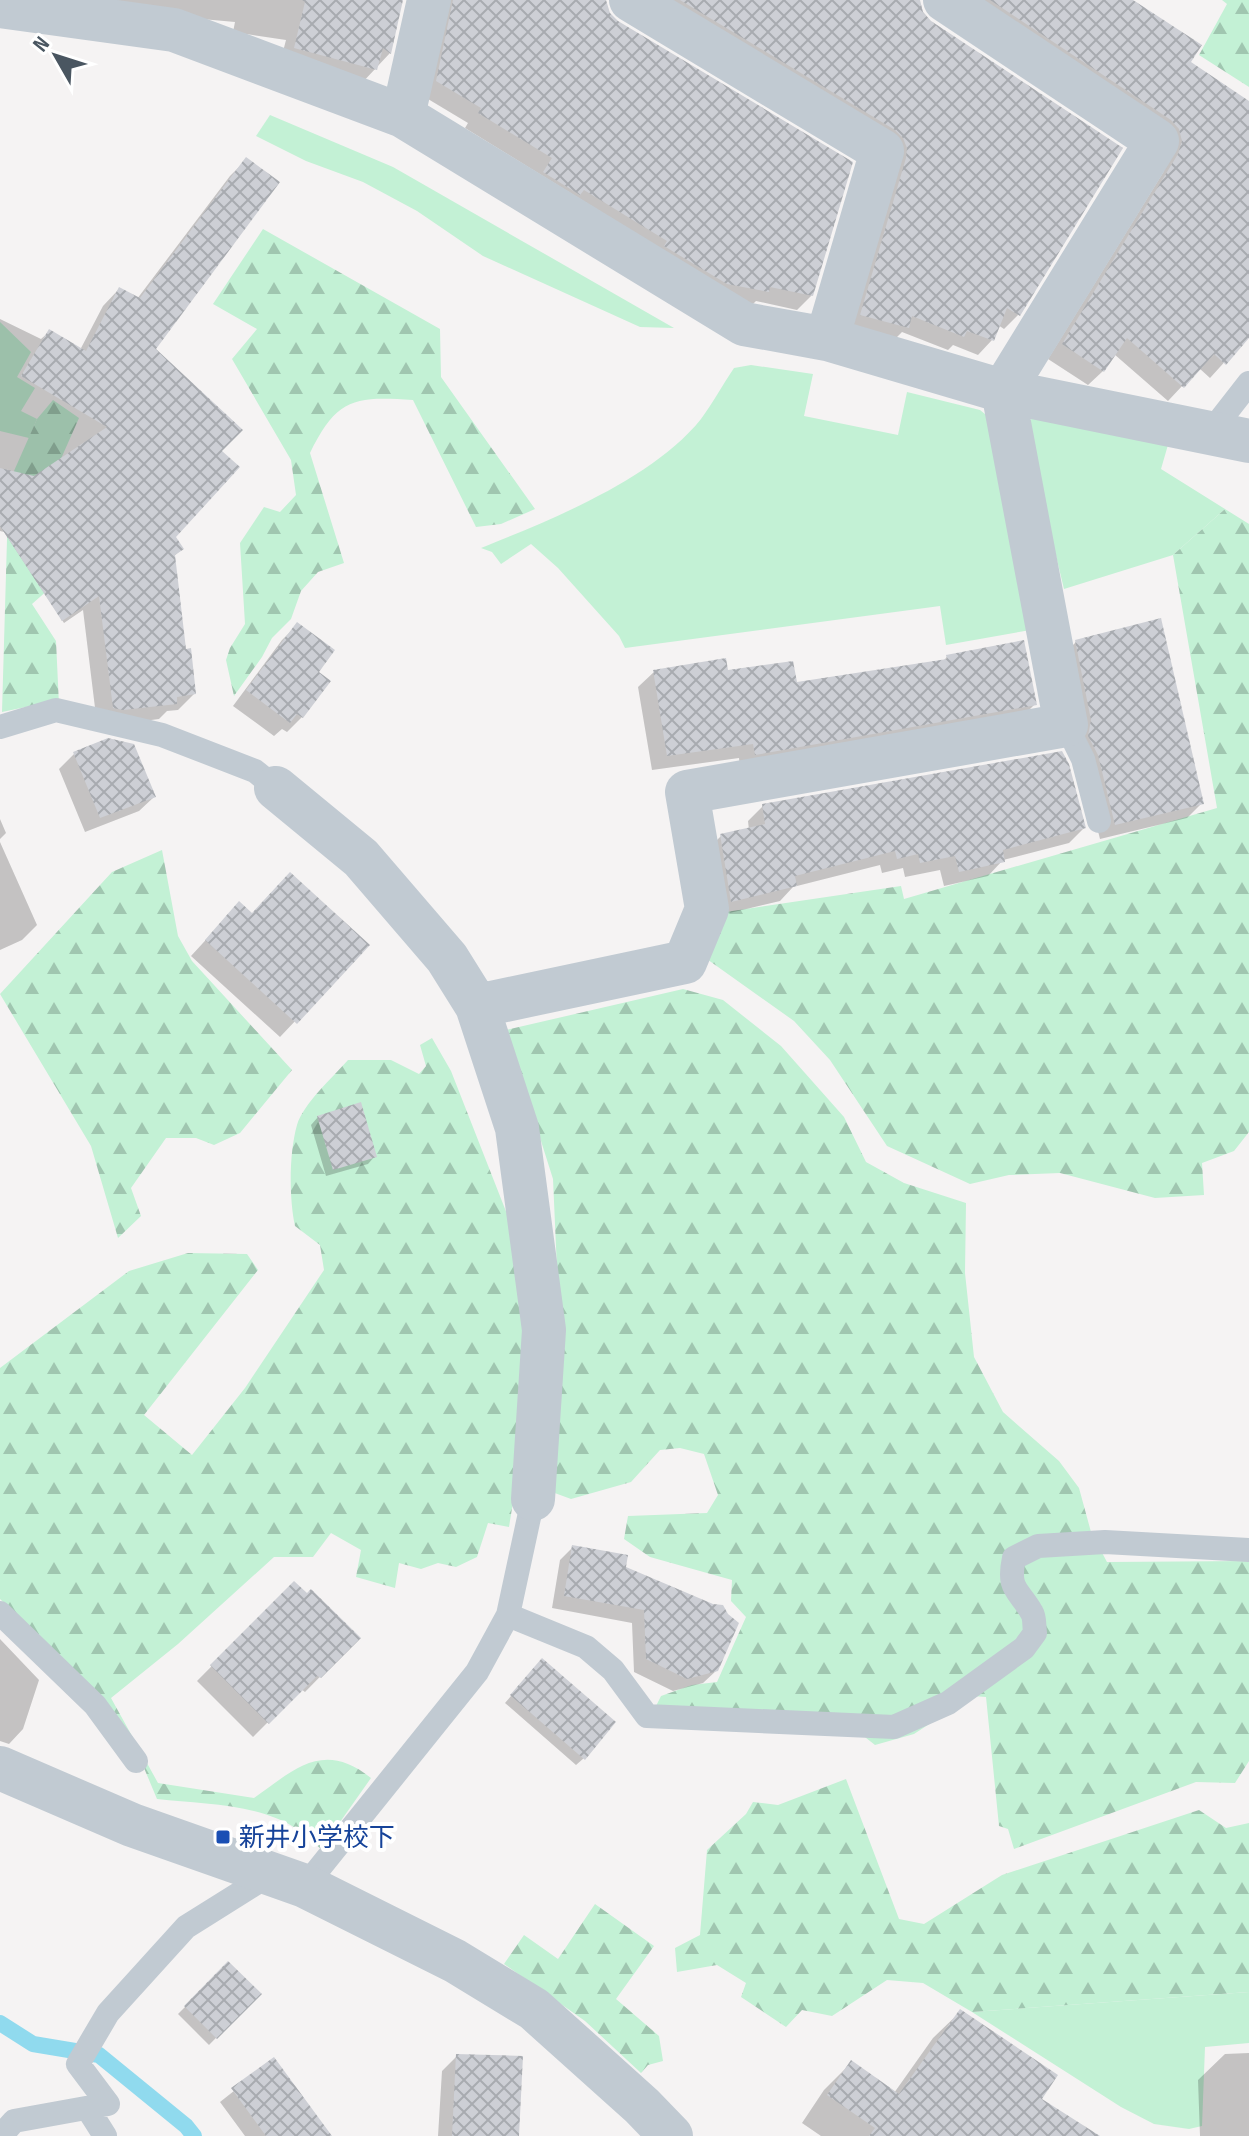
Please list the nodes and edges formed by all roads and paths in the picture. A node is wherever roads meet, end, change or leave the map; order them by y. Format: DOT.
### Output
graph roads {
  1 [pos="429,0"];
  2 [pos="631,0"];
  3 [pos="945,0"];
  4 [pos="0,6"];
  5 [pos="403,116"];
  6 [pos="827,339"];
  7 [pos="1249,383"];
  8 [pos="1003,391"];
  9 [pos="1230,437"];
  10 [pos="1066,725"];
  11 [pos="0,727"];
  12 [pos="276,788"];
  13 [pos="1099,821"];
  14 [pos="477,1006"];
  15 [pos="533,1499"];
  16 [pos="1249,1550"];
  17 [pos="0,1613"];
  18 [pos="508,1615"];
  19 [pos="136,1761"];
  20 [pos="0,1768"];
  21 [pos="287,1881"];
  22 [pos="88,2109"];
  23 [pos="1,2136"];
  24 [pos="105,2136"];
  25 [pos="671,2136"];
  1 -- 5 [label="street"];
  2 -- 6 [label="street"];
  3 -- 8 [label="street"];
  4 -- 5 [label="street"];
  5 -- 6 [label="street"];
  6 -- 8 [label="street"];
  7 -- 9 [label="lane"];
  8 -- 9 [label="street"];
  8 -- 10 [label="street"];
  10 -- 13 [label="lane"];
  10 -- 14 [label="street"];
  11 -- 12 [label="lane"];
  12 -- 14 [label="street"];
  14 -- 15 [label="street"];
  15 -- 18 [label="lane"];
  16 -- 18 [label="lane"];
  17 -- 19 [label="lane"];
  18 -- 21 [label="lane"];
  20 -- 21 [label="street"];
  21 -- 22 [label="lane"];
  21 -- 25 [label="street"];
  22 -- 23 [label="lane"];
  22 -- 24 [label="lane"];
}
